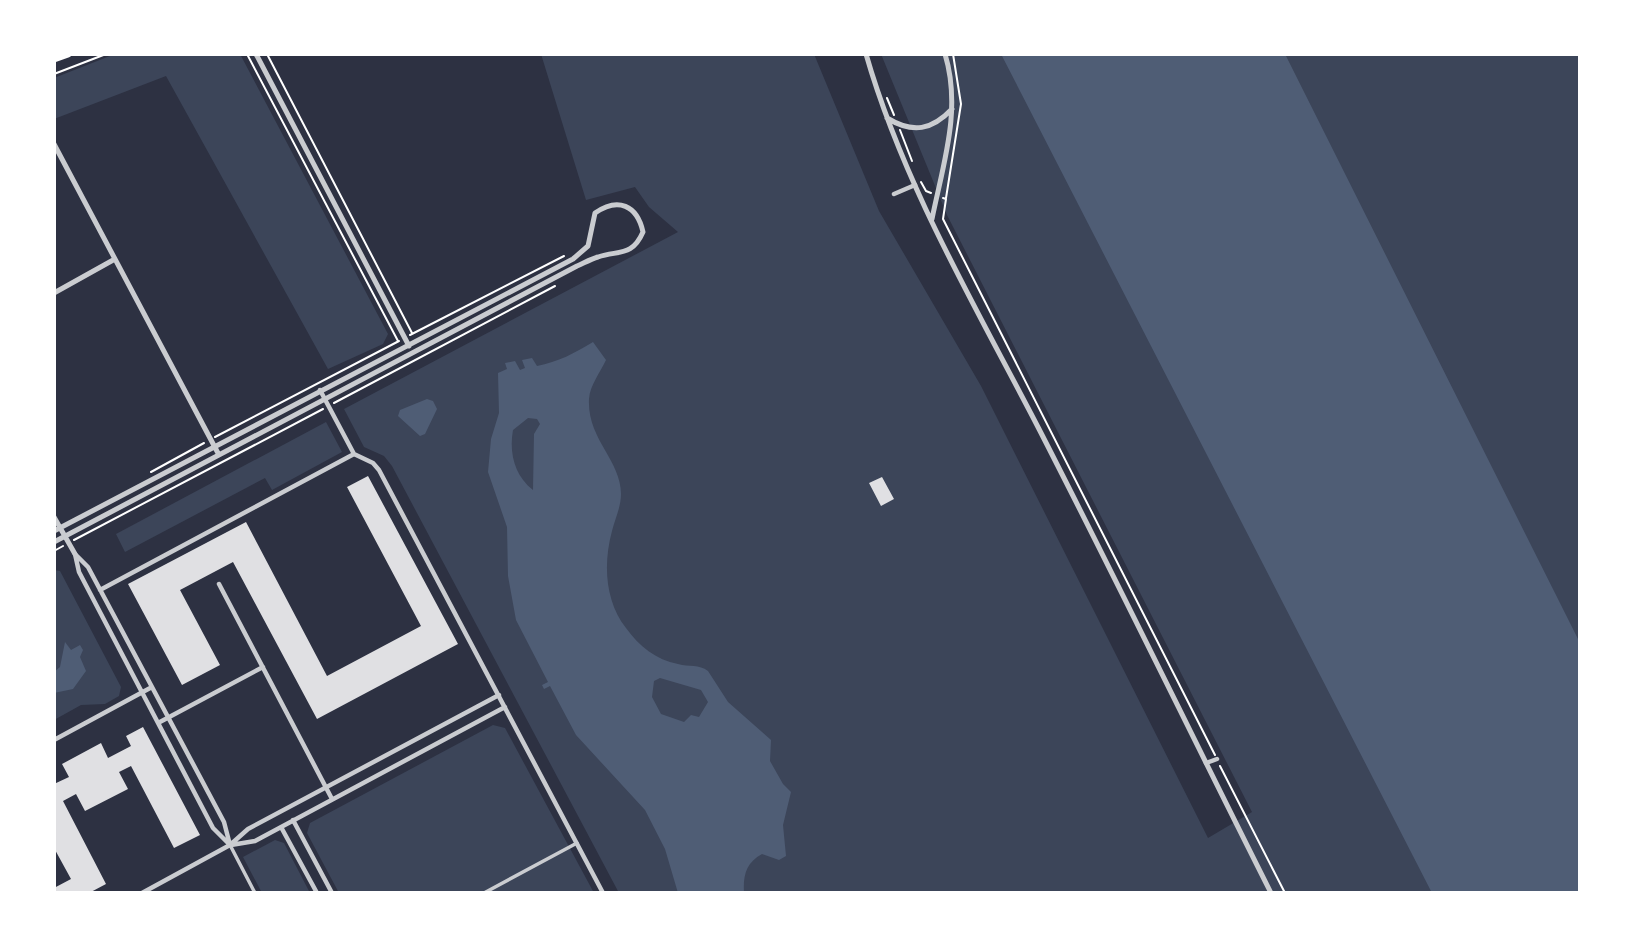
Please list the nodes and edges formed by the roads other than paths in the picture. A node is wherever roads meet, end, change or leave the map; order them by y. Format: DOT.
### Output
graph roads {
  1 [pos="68,54"];
  2 [pos="256,54"];
  3 [pos="866,54"];
  4 [pos="945,54"];
  5 [pos="54,59"];
  6 [pos="952,109"];
  7 [pos="887,118"];
  8 [pos="54,144"];
  9 [pos="915,185"];
  10 [pos="894,194"];
  11 [pos="932,219"];
  12 [pos="115,259"];
  13 [pos="54,293"];
  14 [pos="408,345"];
  15 [pos="408,354"];
  16 [pos="320,390"];
  17 [pos="324,399"];
  18 [pos="215,446"];
  19 [pos="354,454"];
  20 [pos="219,455"];
  21 [pos="54,517"];
  22 [pos="57,530"];
  23 [pos="65,537"];
  24 [pos="54,542"];
  25 [pos="75,554"];
  26 [pos="219,584"];
  27 [pos="100,590"];
  28 [pos="263,667"];
  29 [pos="152,687"];
  30 [pos="142,692"];
  31 [pos="499,695"];
  32 [pos="505,707"];
  33 [pos="169,718"];
  34 [pos="158,723"];
  35 [pos="54,740"];
  36 [pos="1217,759"];
  37 [pos="1206,763"];
  38 [pos="326,787"];
  39 [pos="332,799"];
  40 [pos="293,820"];
  41 [pos="281,827"];
  42 [pos="577,843"];
  43 [pos="230,845"];
  44 [pos="603,892"];
  45 [pos="142,893"];
  46 [pos="255,893"];
  47 [pos="317,893"];
  48 [pos="332,893"];
  49 [pos="484,893"];
  50 [pos="1271,893"];
  1 -- 5 [label="main road"];
  2 -- 14 [label="street"];
  3 -- 7 [label="street"];
  4 -- 6 [label="street"];
  6 -- 7 [label="street"];
  6 -- 11 [label="street"];
  7 -- 9 [label="street"];
  8 -- 12 [label="street"];
  9 -- 10 [label="street"];
  9 -- 11 [label="street"];
  11 -- 37 [label="street"];
  12 -- 13 [label="street"];
  12 -- 18 [label="street"];
  14 -- 15 [label="street"];
  14 -- 15 [label="street"];
  14 -- 16 [label="street"];
  15 -- 17 [label="street"];
  16 -- 17 [label="street"];
  16 -- 18 [label="street"];
  17 -- 19 [label="street"];
  17 -- 20 [label="street"];
  18 -- 20 [label="street"];
  18 -- 22 [label="street"];
  19 -- 27 [label="street"];
  19 -- 31 [label="street"];
  20 -- 23 [label="street"];
  21 -- 22 [label="street"];
  22 -- 23 [label="street"];
  23 -- 24 [label="street"];
  23 -- 25 [label="street"];
  25 -- 27 [label="street"];
  25 -- 30 [label="street"];
  26 -- 28 [label="street"];
  27 -- 29 [label="street"];
  28 -- 33 [label="street"];
  28 -- 38 [label="street"];
  29 -- 30 [label="street"];
  29 -- 33 [label="street"];
  30 -- 34 [label="street"];
  30 -- 35 [label="street"];
  31 -- 32 [label="street"];
  31 -- 38 [label="street"];
  32 -- 39 [label="street"];
  32 -- 42 [label="street"];
  33 -- 34 [label="street"];
  33 -- 43 [label="street"];
  34 -- 43 [label="street"];
  36 -- 37 [label="street"];
  37 -- 50 [label="street"];
  38 -- 39 [label="street"];
  38 -- 43 [label="street"];
  39 -- 40 [label="street"];
  40 -- 41 [label="street"];
  40 -- 48 [label="street"];
  41 -- 43 [label="street"];
  41 -- 47 [label="street"];
  42 -- 44 [label="street"];
  42 -- 49 [label="street"];
  43 -- 45 [label="street"];
  43 -- 46 [label="street"];
}
